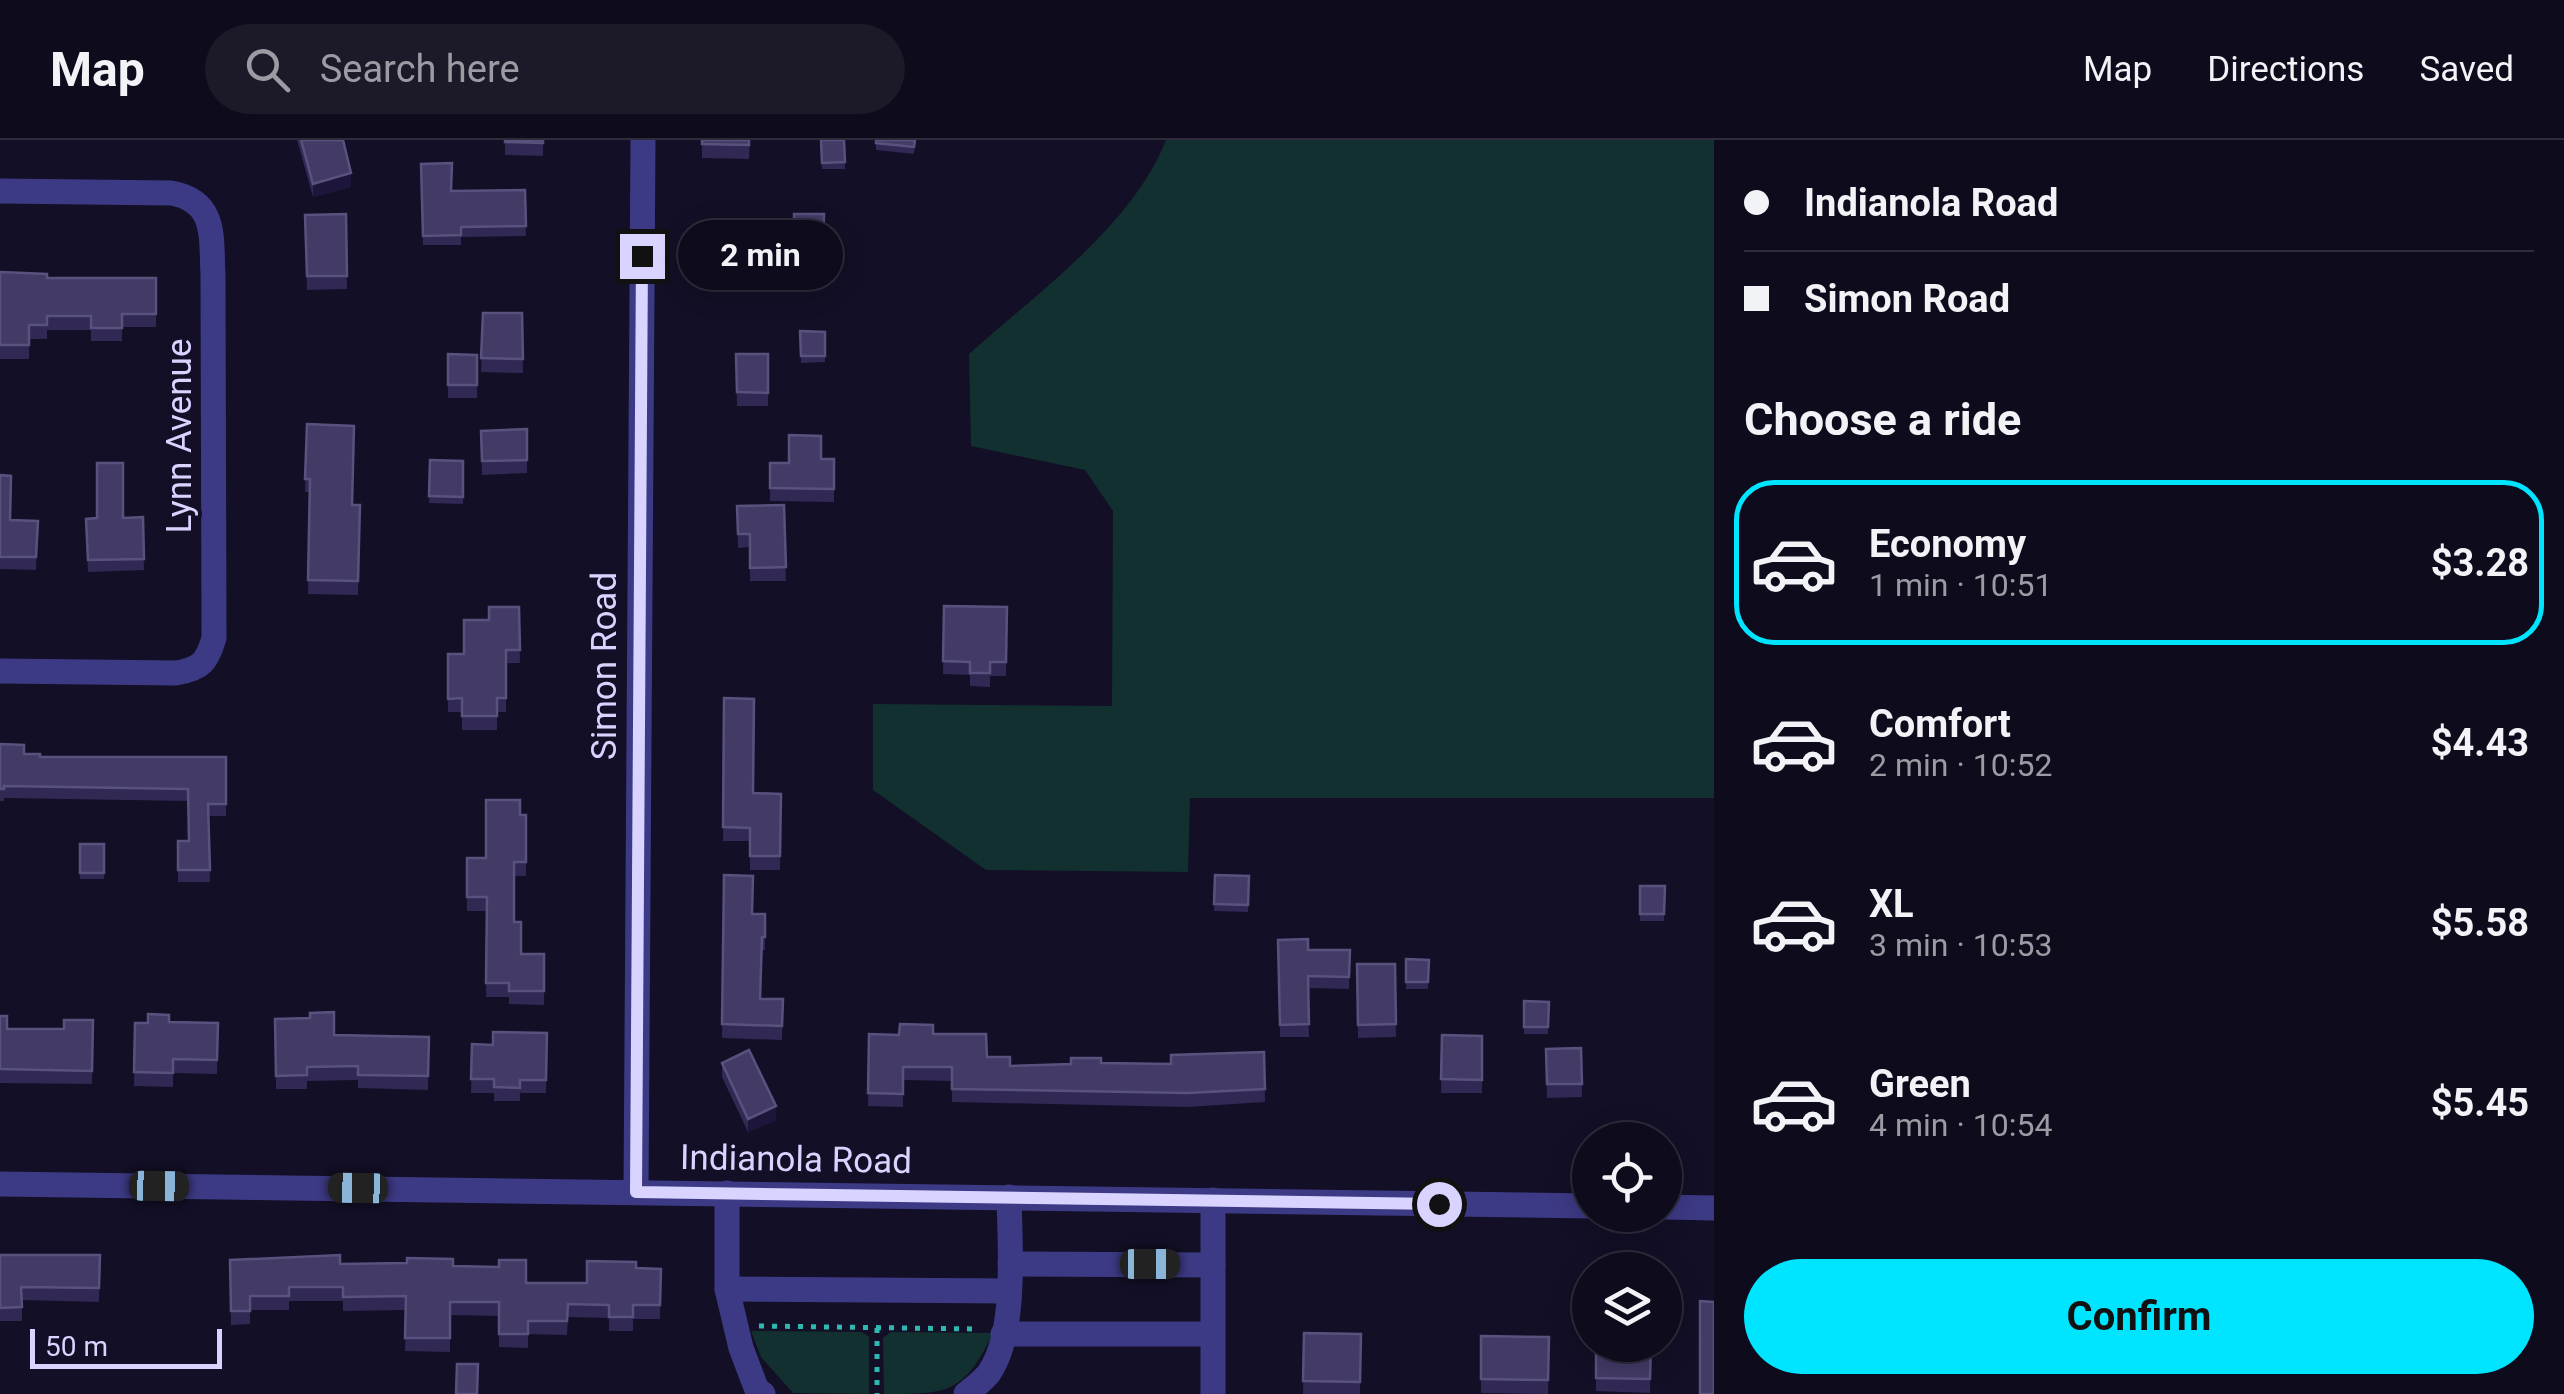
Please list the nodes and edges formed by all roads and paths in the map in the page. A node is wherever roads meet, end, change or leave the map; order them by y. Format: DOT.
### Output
graph roads {
  1 [pos="643,140"];
  2 [pos="0,191"];
  3 [pos="0,671"];
  4 [pos="0,1184"];
  5 [pos="636,1192"];
  6 [pos="727,1193"];
  7 [pos="1008,1198"];
  8 [pos="1213,1200"];
  9 [pos="1572,1206"];
  10 [pos="1682,1208"];
  11 [pos="1714,1208"];
  12 [pos="1010,1264"];
  13 [pos="1213,1265"];
  14 [pos="727,1288"];
  15 [pos="1009,1291"];
  16 [pos="736,1326"];
  17 [pos="877,1328"];
  18 [pos="1004,1332"];
  19 [pos="1212,1334"];
  20 [pos="763,1394"];
  21 [pos="877,1394"];
  22 [pos="966,1394"];
  23 [pos="1212,1394"];
  1 -- 5 [label="street, Simon Road"];
  2 -- 3 [label="street, Lynn Avenue"];
  4 -- 5 [label="street, Indianola Road"];
  5 -- 6 [label="street, Indianola Road"];
  6 -- 7 [label="street, Indianola Road"];
  6 -- 14 [label="street"];
  7 -- 8 [label="street, Indianola Road"];
  7 -- 12 [label="street"];
  8 -- 9 [label="street, Indianola Road"];
  8 -- 13 [label="street"];
  10 -- 11 [label="street"];
  12 -- 13 [label="street"];
  12 -- 15 [label="street"];
  13 -- 19 [label="street"];
  14 -- 15 [label="street"];
  14 -- 16 [label="street"];
  15 -- 18 [label="street"];
  16 -- 17 [label="path"];
  16 -- 20 [label="street"];
  17 -- 18 [label="path"];
  17 -- 21 [label="path"];
  18 -- 19 [label="street"];
  18 -- 22 [label="street"];
  19 -- 23 [label="street"];
}
